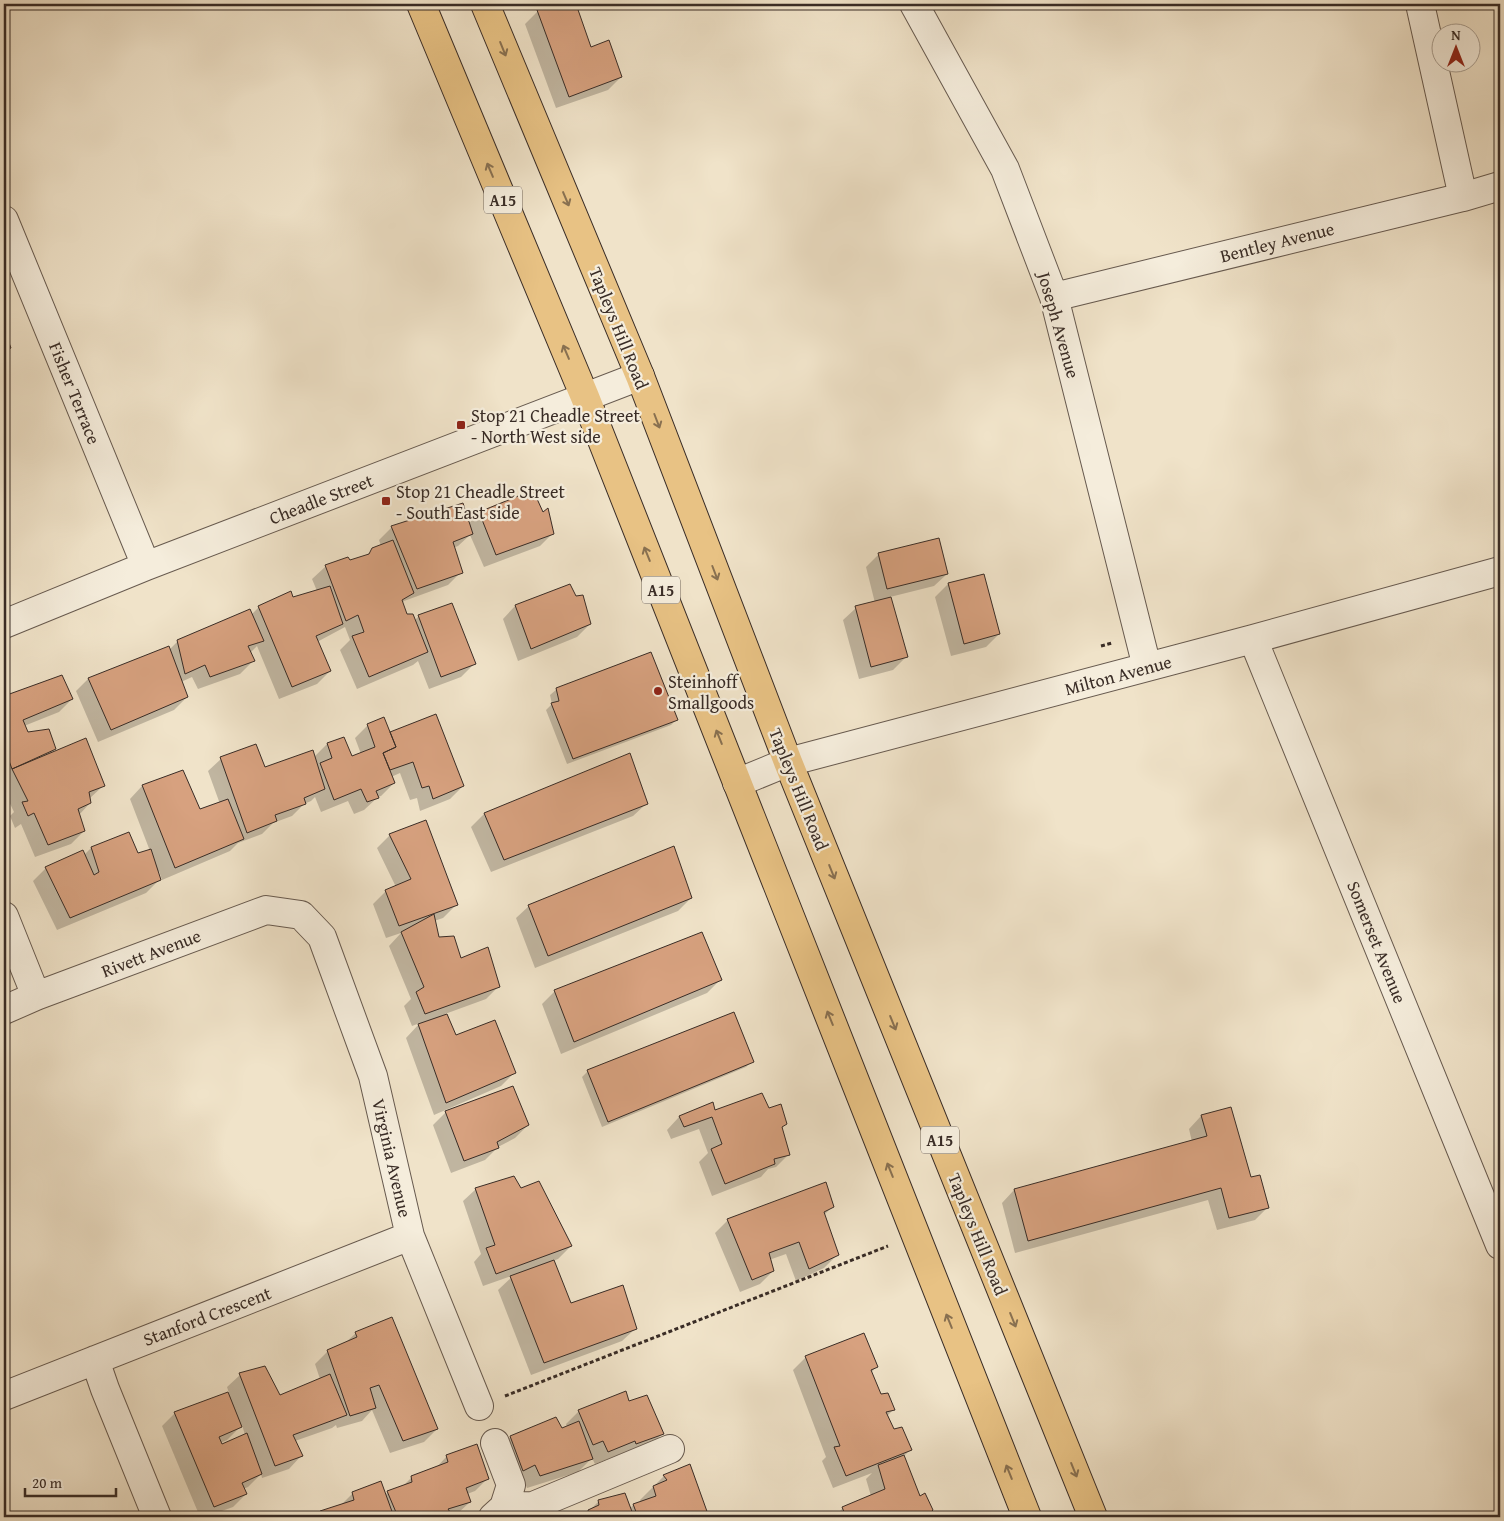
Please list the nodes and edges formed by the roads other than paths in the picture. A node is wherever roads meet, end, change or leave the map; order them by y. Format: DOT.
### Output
graph roads {
  1 [pos="421,4"];
  2 [pos="485,4"];
  3 [pos="914,4"];
  4 [pos="1420,4"];
  5 [pos="1500,186"];
  6 [pos="1463,196"];
  7 [pos="4,220"];
  8 [pos="1054,297"];
  9 [pos="640,376"];
  10 [pos="585,397"];
  11 [pos="146,566"];
  12 [pos="1500,571"];
  13 [pos="4,624"];
  14 [pos="1253,639"];
  15 [pos="1147,667"];
  16 [pos="788,762"];
  17 [pos="737,783"];
  18 [pos="301,915"];
  19 [pos="4,916"];
  20 [pos="36,996"];
  21 [pos="4,1010"];
  22 [pos="410,1236"];
  23 [pos="1500,1245"];
  24 [pos="95,1360"];
  25 [pos="4,1396"];
  26 [pos="478,1406"];
  27 [pos="495,1443"];
  28 [pos="670,1449"];
  29 [pos="499,1512"];
  30 [pos="157,1517"];
  31 [pos="1027,1517"];
  32 [pos="1093,1517"];
  10 -- 1 [label="main road, A15, one-way"];
  2 -- 9 [label="main road, Tapleys Hill Road / A15, one-way"];
  3 -- 8 [label="street, Joseph Avenue"];
  4 -- 6 [label="street"];
  5 -- 6 [label="street, Bentley Avenue"];
  6 -- 8 [label="street, Bentley Avenue"];
  7 -- 11 [label="street, Fisher Terrace"];
  8 -- 15 [label="street, Joseph Avenue"];
  9 -- 10 [label="street, Cheadle Street"];
  9 -- 16 [label="main road, Tapleys Hill Road / A15, one-way"];
  10 -- 11 [label="street, Cheadle Street"];
  17 -- 10 [label="main road, A15, one-way"];
  11 -- 13 [label="street, Cheadle Street"];
  12 -- 14 [label="street, Milton Avenue"];
  14 -- 15 [label="street, Milton Avenue"];
  14 -- 23 [label="street, Somerset Avenue"];
  15 -- 16 [label="street, Milton Avenue"];
  16 -- 17 [label="street, Milton Avenue"];
  16 -- 32 [label="main road, Tapleys Hill Road / A15, one-way"];
  31 -- 17 [label="main road, A15, one-way"];
  18 -- 20 [label="street, Rivett Avenue"];
  18 -- 22 [label="street, Virginia Avenue"];
  19 -- 20 [label="street"];
  20 -- 21 [label="street, Rivett Avenue"];
  22 -- 24 [label="street, Stanford Crescent"];
  22 -- 26 [label="street, Virginia Avenue"];
  24 -- 25 [label="street, Stanford Crescent"];
  24 -- 30 [label="street"];
  27 -- 29 [label="street"];
  28 -- 29 [label="street"];
}
